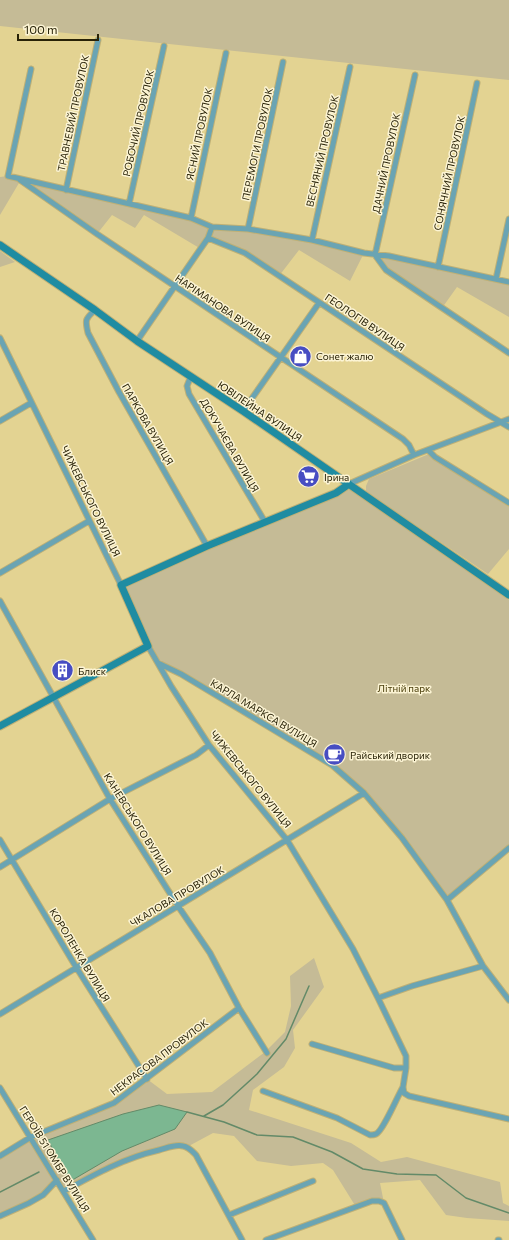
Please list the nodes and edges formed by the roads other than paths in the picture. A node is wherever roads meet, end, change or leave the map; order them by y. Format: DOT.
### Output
graph roads {
  1 [pos="98,40"];
  2 [pos="164,46"];
  3 [pos="226,54"];
  4 [pos="283,62"];
  5 [pos="350,67"];
  6 [pos="31,69"];
  7 [pos="414,75"];
  8 [pos="477,84"];
  9 [pos="18,178"];
  10 [pos="66,190"];
  11 [pos="128,204"];
  12 [pos="191,218"];
  13 [pos="509,219"];
  14 [pos="212,227"];
  15 [pos="248,229"];
  16 [pos="208,238"];
  17 [pos="312,240"];
  18 [pos="0,245"];
  19 [pos="375,255"];
  20 [pos="438,267"];
  21 [pos="496,279"];
  22 [pos="509,282"];
  23 [pos="175,286"];
  24 [pos="319,303"];
  25 [pos="95,310"];
  26 [pos="0,338"];
  27 [pos="137,341"];
  28 [pos="509,353"];
  29 [pos="281,358"];
  30 [pos="190,376"];
  31 [pos="31,403"];
  32 [pos="243,411"];
  33 [pos="509,418"];
  34 [pos="0,421"];
  35 [pos="501,422"];
  36 [pos="509,427"];
  37 [pos="428,450"];
  38 [pos="414,456"];
  39 [pos="349,484"];
  40 [pos="509,503"];
  41 [pos="89,521"];
  42 [pos="265,522"];
  43 [pos="207,546"];
  44 [pos="0,573"];
  45 [pos="121,585"];
  46 [pos="509,595"];
  47 [pos="0,601"];
  48 [pos="148,646"];
  49 [pos="157,663"];
  50 [pos="54,697"];
  51 [pos="0,726"];
  52 [pos="209,745"];
  53 [pos="364,793"];
  54 [pos="110,799"];
  55 [pos="0,840"];
  56 [pos="286,840"];
  57 [pos="509,848"];
  58 [pos="12,860"];
  59 [pos="0,867"];
  60 [pos="447,900"];
  61 [pos="178,906"];
  62 [pos="483,966"];
  63 [pos="76,967"];
  64 [pos="378,998"];
  65 [pos="509,1000"];
  66 [pos="239,1008"];
  67 [pos="0,1014"];
  68 [pos="312,1044"];
  69 [pos="267,1053"];
  70 [pos="406,1068"];
  71 [pos="147,1079"];
  72 [pos="403,1087"];
  73 [pos="0,1088"];
  74 [pos="263,1091"];
  75 [pos="509,1119"];
  76 [pos="31,1137"];
  77 [pos="0,1156"];
  78 [pos="57,1180"];
  79 [pos="313,1181"];
  80 [pos="64,1191"];
  81 [pos="229,1215"];
  82 [pos="0,1216"];
  83 [pos="93,1240"];
  84 [pos="242,1240"];
  85 [pos="266,1240"];
  86 [pos="402,1240"];
  1 -- 10 [label="street, ТРАВНЕВИЙ ПРОВУЛОК"];
  2 -- 11 [label="street, РОБОЧИЙ ПРОВУЛОК"];
  3 -- 12 [label="street, ЯСНИЙ ПРОВУЛОК"];
  4 -- 15 [label="street, ПЕРЕМОГИ ПРОВУЛОК"];
  5 -- 17 [label="street, ВЕСНЯНИЙ ПРОВУЛОК"];
  6 -- 9 [label="street"];
  7 -- 19 [label="street, ДАЧНИЙ ПРОВУЛОК"];
  8 -- 20 [label="street, СОНЯЧНИЙ ПРОВУЛОК"];
  9 -- 10 [label="street"];
  9 -- 23 [label="street, НАРІМАНОВА ВУЛИЦЯ"];
  10 -- 11 [label="street"];
  11 -- 12 [label="street"];
  12 -- 14 [label="street"];
  13 -- 21 [label="street"];
  14 -- 15 [label="street"];
  14 -- 16 [label="street"];
  15 -- 17 [label="street"];
  16 -- 23 [label="street"];
  16 -- 24 [label="street, ГЕОЛОГІВ ВУЛИЦЯ"];
  17 -- 19 [label="street"];
  18 -- 25 [label="street, ЮВІЛЕЙНА ВУЛИЦЯ"];
  19 -- 20 [label="street"];
  19 -- 28 [label="street"];
  20 -- 21 [label="street"];
  21 -- 22 [label="street"];
  23 -- 27 [label="street"];
  23 -- 29 [label="street, НАРІМАНОВА ВУЛИЦЯ"];
  24 -- 29 [label="street"];
  24 -- 35 [label="street, ГЕОЛОГІВ ВУЛИЦЯ"];
  25 -- 27 [label="street, ЮВІЛЕЙНА ВУЛИЦЯ"];
  25 -- 43 [label="street, ПАРКОВА ВУЛИЦЯ"];
  26 -- 31 [label="street, ЧИЖЕВСЬКОГО ВУЛИЦЯ"];
  27 -- 30 [label="street, ЮВІЛЕЙНА ВУЛИЦЯ"];
  29 -- 32 [label="street"];
  29 -- 38 [label="street, НАРІМАНОВА ВУЛИЦЯ"];
  30 -- 32 [label="street, ЮВІЛЕЙНА ВУЛИЦЯ"];
  30 -- 42 [label="street, ДОКУЧАЄВА ВУЛИЦЯ"];
  31 -- 34 [label="street"];
  31 -- 41 [label="street, ЧИЖЕВСЬКОГО ВУЛИЦЯ"];
  32 -- 39 [label="street, ЮВІЛЕЙНА ВУЛИЦЯ"];
  33 -- 35 [label="street"];
  35 -- 36 [label="street, ГЕОЛОГІВ ВУЛИЦЯ"];
  35 -- 37 [label="street"];
  37 -- 38 [label="street"];
  37 -- 40 [label="street"];
  38 -- 39 [label="street"];
  39 -- 42 [label="street"];
  39 -- 46 [label="street, ЮВІЛЕЙНА ВУЛИЦЯ"];
  41 -- 44 [label="street"];
  41 -- 45 [label="street, ЧИЖЕВСЬКОГО ВУЛИЦЯ"];
  42 -- 43 [label="street"];
  43 -- 45 [label="street"];
  45 -- 48 [label="street, ЧИЖЕВСЬКОГО ВУЛИЦЯ"];
  47 -- 50 [label="street, КАНЕВСЬКОГО ВУЛИЦЯ"];
  48 -- 49 [label="street, ЧИЖЕВСЬКОГО ВУЛИЦЯ"];
  48 -- 50 [label="street"];
  49 -- 52 [label="street, ЧИЖЕВСЬКОГО ВУЛИЦЯ"];
  49 -- 53 [label="street, КАРЛА МАРКСА ВУЛИЦЯ"];
  50 -- 51 [label="street"];
  50 -- 54 [label="street, КАНЕВСЬКОГО ВУЛИЦЯ"];
  52 -- 54 [label="street"];
  52 -- 56 [label="street, ЧИЖЕВСЬКОГО ВУЛИЦЯ"];
  53 -- 56 [label="street, ЧКАЛОВА ПРОВУЛОК"];
  53 -- 60 [label="street, КАРЛА МАРКСА ВУЛИЦЯ"];
  54 -- 58 [label="street"];
  54 -- 61 [label="street, КАНЕВСЬКОГО ВУЛИЦЯ"];
  55 -- 58 [label="street, КОРОЛЕНКА ВУЛИЦЯ"];
  56 -- 61 [label="street, ЧКАЛОВА ПРОВУЛОК"];
  56 -- 64 [label="street, ЧИЖЕВСЬКОГО ВУЛИЦЯ"];
  57 -- 60 [label="street"];
  58 -- 59 [label="street"];
  58 -- 63 [label="street, КОРОЛЕНКА ВУЛИЦЯ"];
  60 -- 62 [label="street, КАРЛА МАРКСА ВУЛИЦЯ"];
  61 -- 63 [label="street, ЧКАЛОВА ПРОВУЛОК"];
  61 -- 66 [label="street, КАНЕВСЬКОГО ВУЛИЦЯ"];
  62 -- 64 [label="street"];
  62 -- 65 [label="street, КАРЛА МАРКСА ВУЛИЦЯ"];
  63 -- 67 [label="street, ЧКАЛОВА ПРОВУЛОК"];
  63 -- 71 [label="street, КОРОЛЕНКА ВУЛИЦЯ"];
  64 -- 70 [label="street, ЧИЖЕВСЬКОГО ВУЛИЦЯ"];
  66 -- 69 [label="street, КАНЕВСЬКОГО ВУЛИЦЯ"];
  66 -- 71 [label="street, НЕКРАСОВА ПРОВУЛОК"];
  68 -- 70 [label="street"];
  70 -- 72 [label="street, ЧИЖЕВСЬКОГО ВУЛИЦЯ"];
  71 -- 76 [label="street, НЕКРАСОВА ПРОВУЛОК"];
  72 -- 74 [label="street, ЧИЖЕВСЬКОГО ВУЛИЦЯ"];
  72 -- 75 [label="street"];
  73 -- 76 [label="street, ГЕРОЇВ 51 ОМБР ВУЛИЦЯ"];
  76 -- 77 [label="street, НЕКРАСОВА ПРОВУЛОК"];
  76 -- 78 [label="street, ГЕРОЇВ 51 ОМБР ВУЛИЦЯ"];
  78 -- 80 [label="street, ГЕРОЇВ 51 ОМБР ВУЛИЦЯ"];
  78 -- 82 [label="street"];
  79 -- 81 [label="street"];
  80 -- 81 [label="street"];
  80 -- 83 [label="street, ГЕРОЇВ 51 ОМБР ВУЛИЦЯ"];
  81 -- 84 [label="street"];
  85 -- 86 [label="street"];
}
